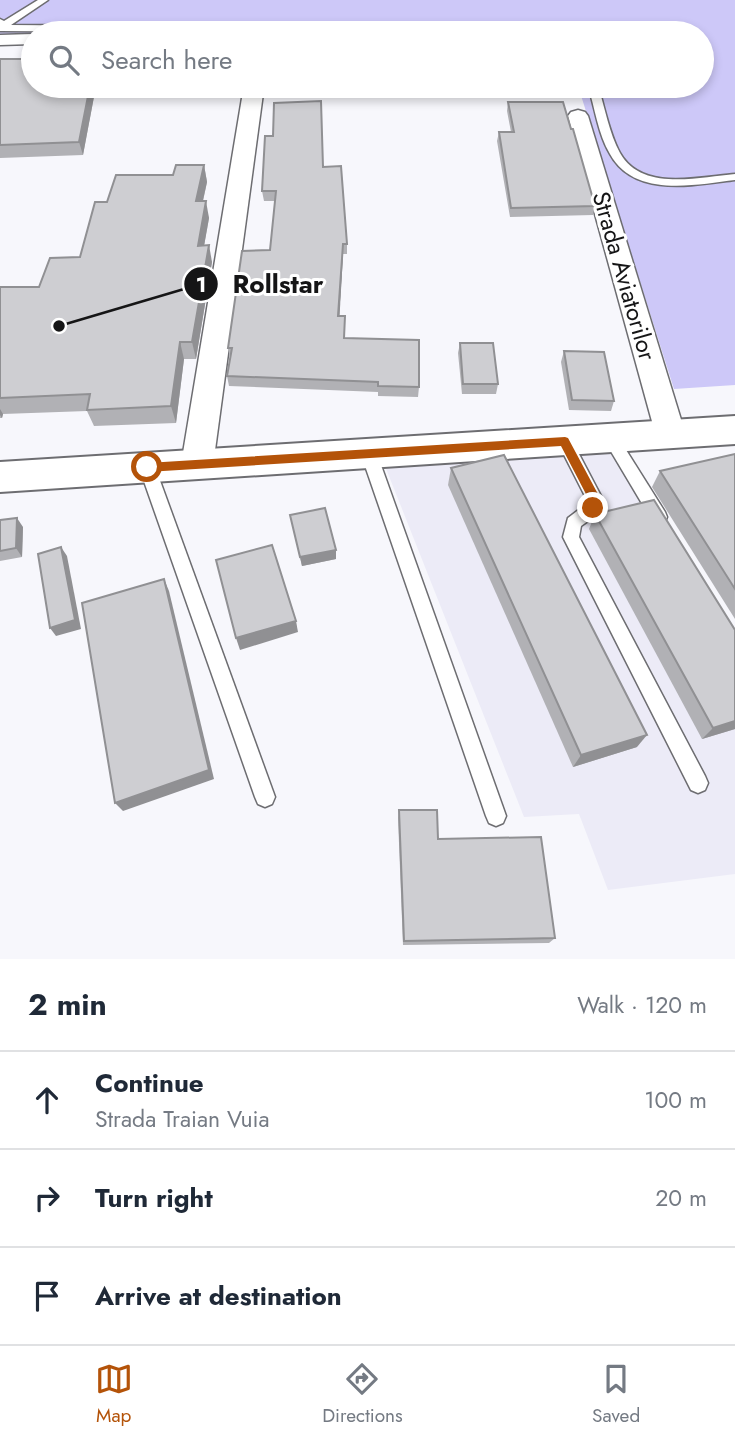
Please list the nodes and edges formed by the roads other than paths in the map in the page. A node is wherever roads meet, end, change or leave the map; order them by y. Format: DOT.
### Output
graph roads {
  1 [pos="44,0"];
  2 [pos="1,29"];
  3 [pos="21,30"];
  4 [pos="21,35"];
  5 [pos="252,98"];
  6 [pos="597,98"];
  7 [pos="578,116"];
  8 [pos="735,177"];
  9 [pos="735,430"];
  10 [pos="671,436"];
  11 [pos="611,439"];
  12 [pos="565,441"];
  13 [pos="369,454"];
  14 [pos="197,465"];
  15 [pos="147,467"];
  16 [pos="0,477"];
  17 [pos="669,533"];
  18 [pos="698,783"];
  19 [pos="265,797"];
  20 [pos="496,816"];
  1 -- 2 [label="lane"];
  2 -- 3 [label="lane"];
  2 -- 4 [label="street"];
  5 -- 14 [label="street"];
  6 -- 8 [label="lane"];
  7 -- 10 [label="street, Strada Aviatorilor"];
  9 -- 10 [label="main road"];
  10 -- 11 [label="main road"];
  11 -- 12 [label="main road"];
  11 -- 17 [label="lane"];
  12 -- 13 [label="main road"];
  12 -- 18 [label="lane"];
  13 -- 14 [label="main road"];
  13 -- 20 [label="lane"];
  14 -- 15 [label="main road"];
  15 -- 16 [label="main road"];
  15 -- 19 [label="lane"];
}
